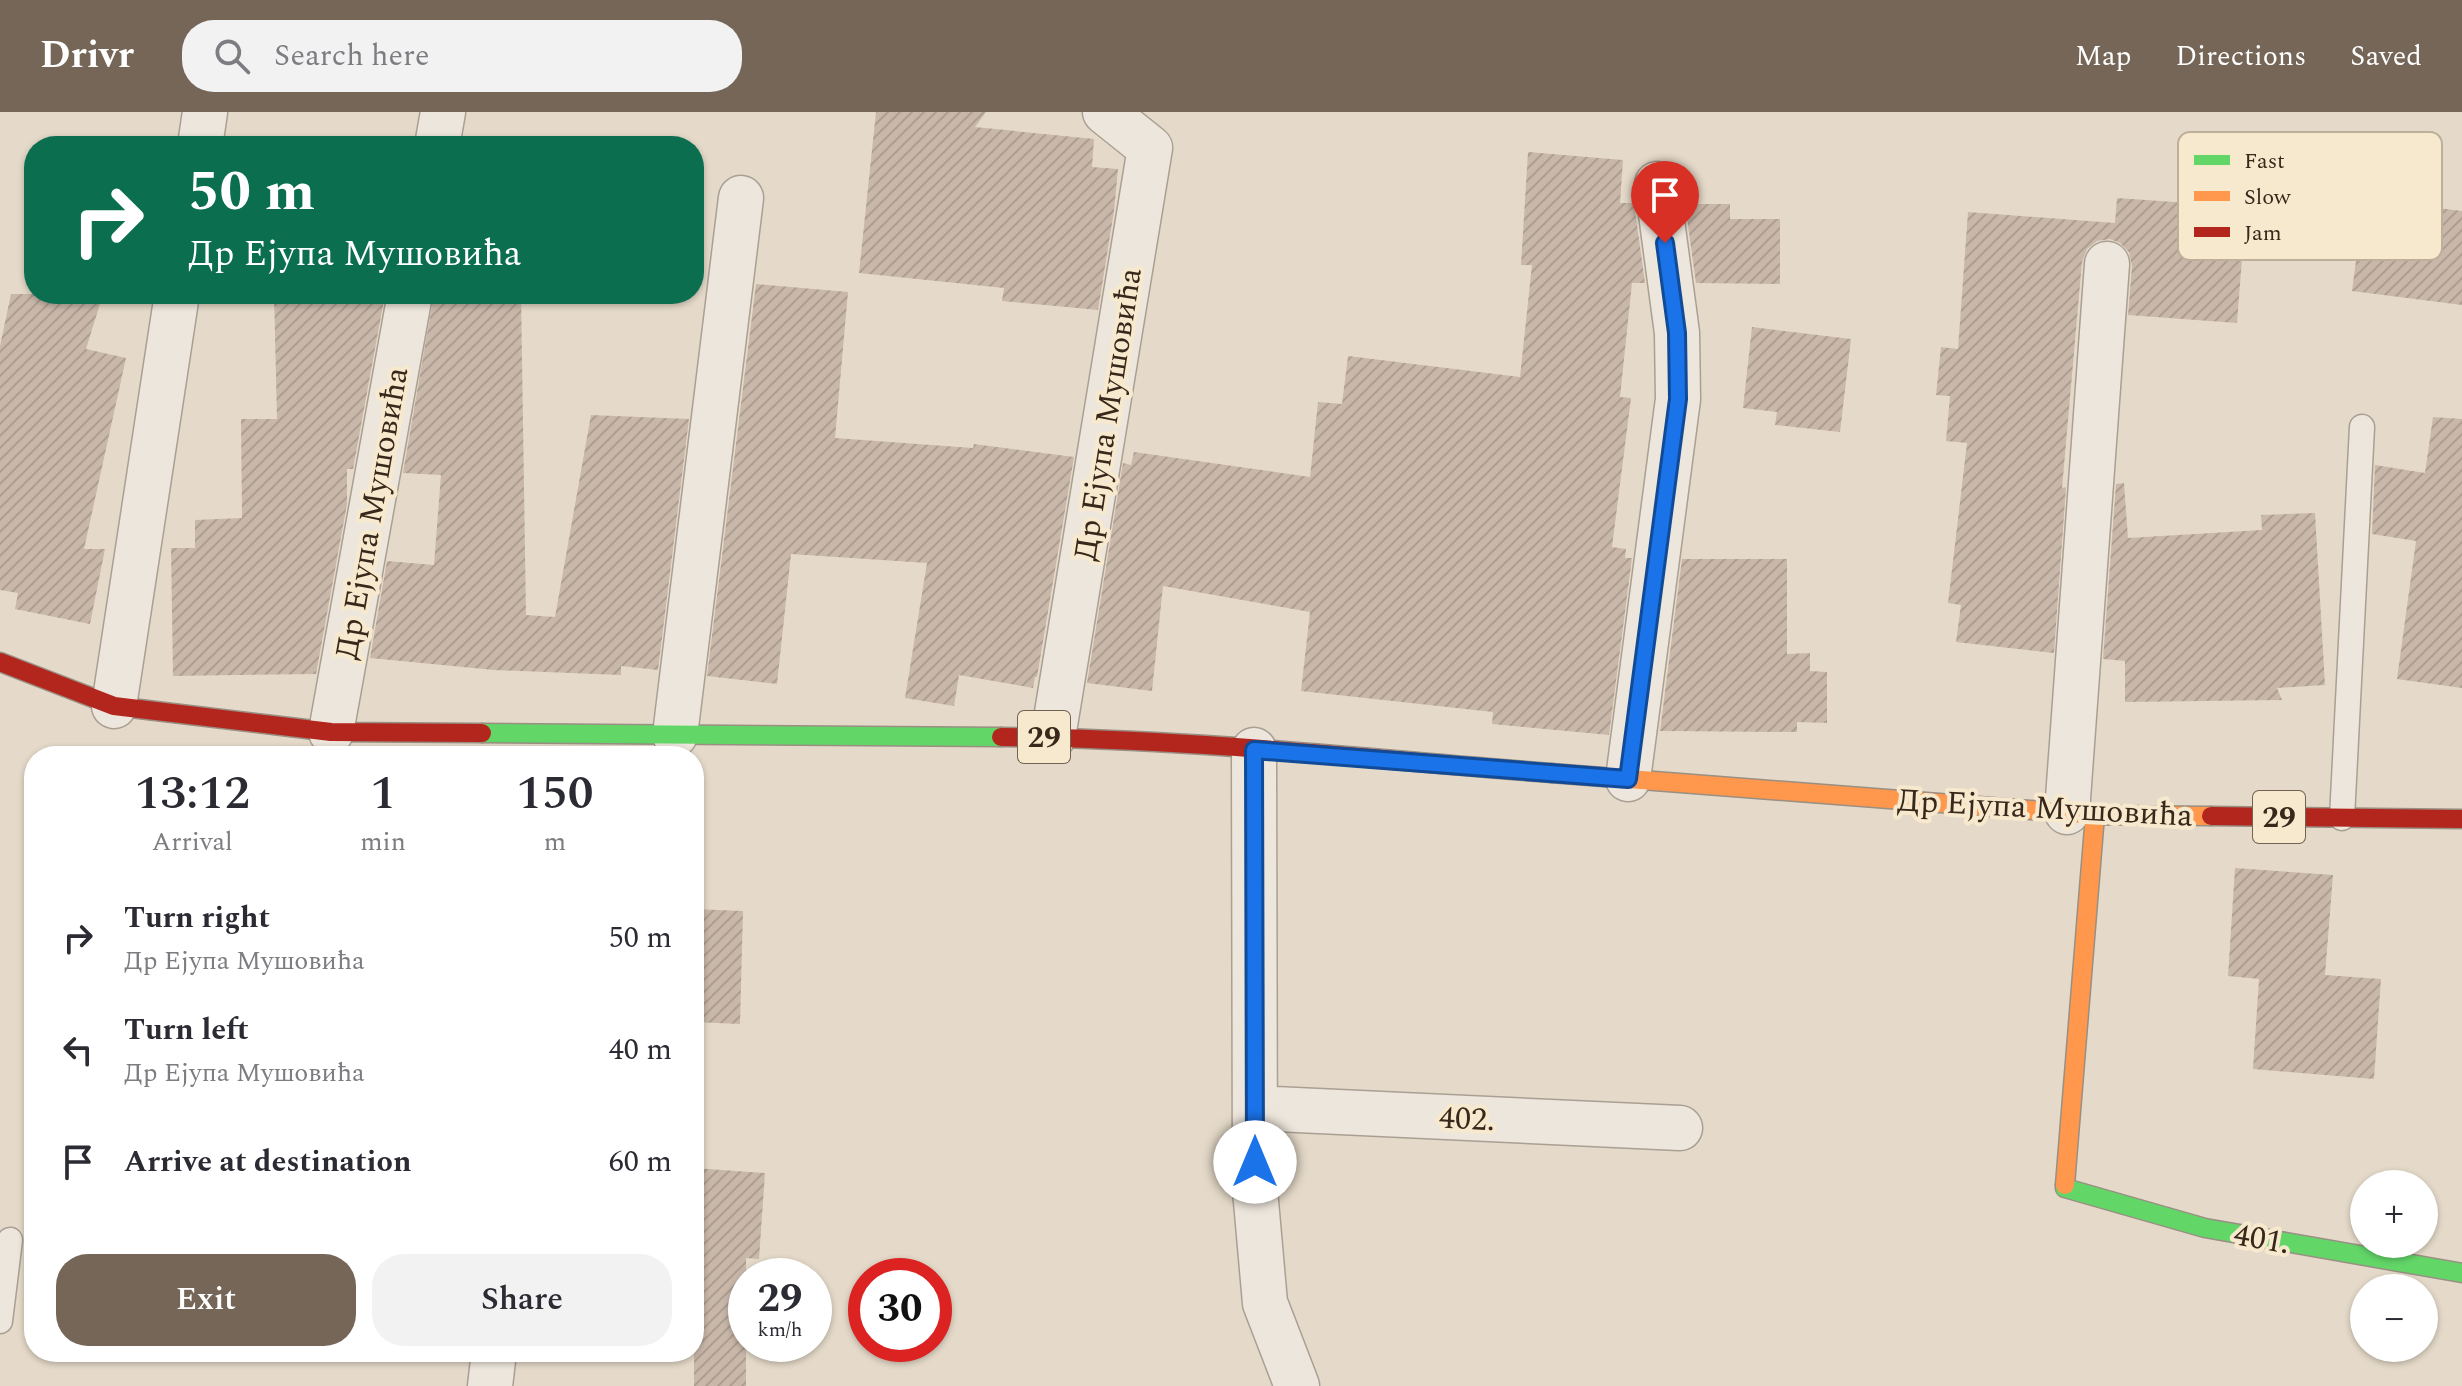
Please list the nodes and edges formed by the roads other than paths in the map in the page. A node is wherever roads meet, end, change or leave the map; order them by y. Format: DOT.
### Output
graph roads {
  1 [pos="205,112"];
  2 [pos="443,112"];
  3 [pos="1105,112"];
  4 [pos="201,136"];
  5 [pos="439,136"];
  6 [pos="1657,184"];
  7 [pos="741,198"];
  8 [pos="2107,264"];
  9 [pos="175,304"];
  10 [pos="408,304"];
  11 [pos="2362,427"];
  12 [pos="0,662"];
  13 [pos="114,706"];
  14 [pos="331,732"];
  15 [pos="675,735"];
  16 [pos="1053,737"];
  17 [pos="563,745"];
  18 [pos="1254,750"];
  19 [pos="1628,779"];
  20 [pos="2081,814"];
  21 [pos="2342,818"];
  22 [pos="2462,819"];
  23 [pos="1255,1108"];
  24 [pos="1680,1128"];
  25 [pos="10,1240"];
  26 [pos="2462,1273"];
  27 [pos="0,1321"];
  28 [pos="493,1362"];
  29 [pos="490,1386"];
  30 [pos="1297,1386"];
  1 -- 4 [label="street"];
  2 -- 5 [label="street"];
  3 -- 16 [label="street, Др Ејупа Мушовића"];
  6 -- 19 [label="street"];
  7 -- 15 [label="street"];
  8 -- 20 [label="street"];
  9 -- 13 [label="street"];
  10 -- 14 [label="street, Др Ејупа Мушовића"];
  11 -- 21 [label="lane"];
  12 -- 13 [label="main road, Др Ејупа Мушовића / 29"];
  13 -- 14 [label="main road, Др Ејупа Мушовића / 29"];
  14 -- 17 [label="main road, Др Ејупа Мушовића / 29"];
  15 -- 16 [label="main road, Др Ејупа Мушовића / 29"];
  15 -- 17 [label="main road, Др Ејупа Мушовића / 29"];
  16 -- 18 [label="main road, Др Ејупа Мушовића / 29"];
  18 -- 19 [label="main road, Др Ејупа Мушовића / 29"];
  18 -- 23 [label="street"];
  19 -- 20 [label="main road, Др Ејупа Мушовића / 29"];
  20 -- 21 [label="main road, Др Ејупа Мушовића / 29"];
  20 -- 26 [label="main road, 401."];
  21 -- 22 [label="main road, Др Ејупа Мушовића / 29"];
  23 -- 24 [label="street, 402."];
  23 -- 30 [label="street"];
  25 -- 27 [label="lane"];
  28 -- 29 [label="street"];
}
